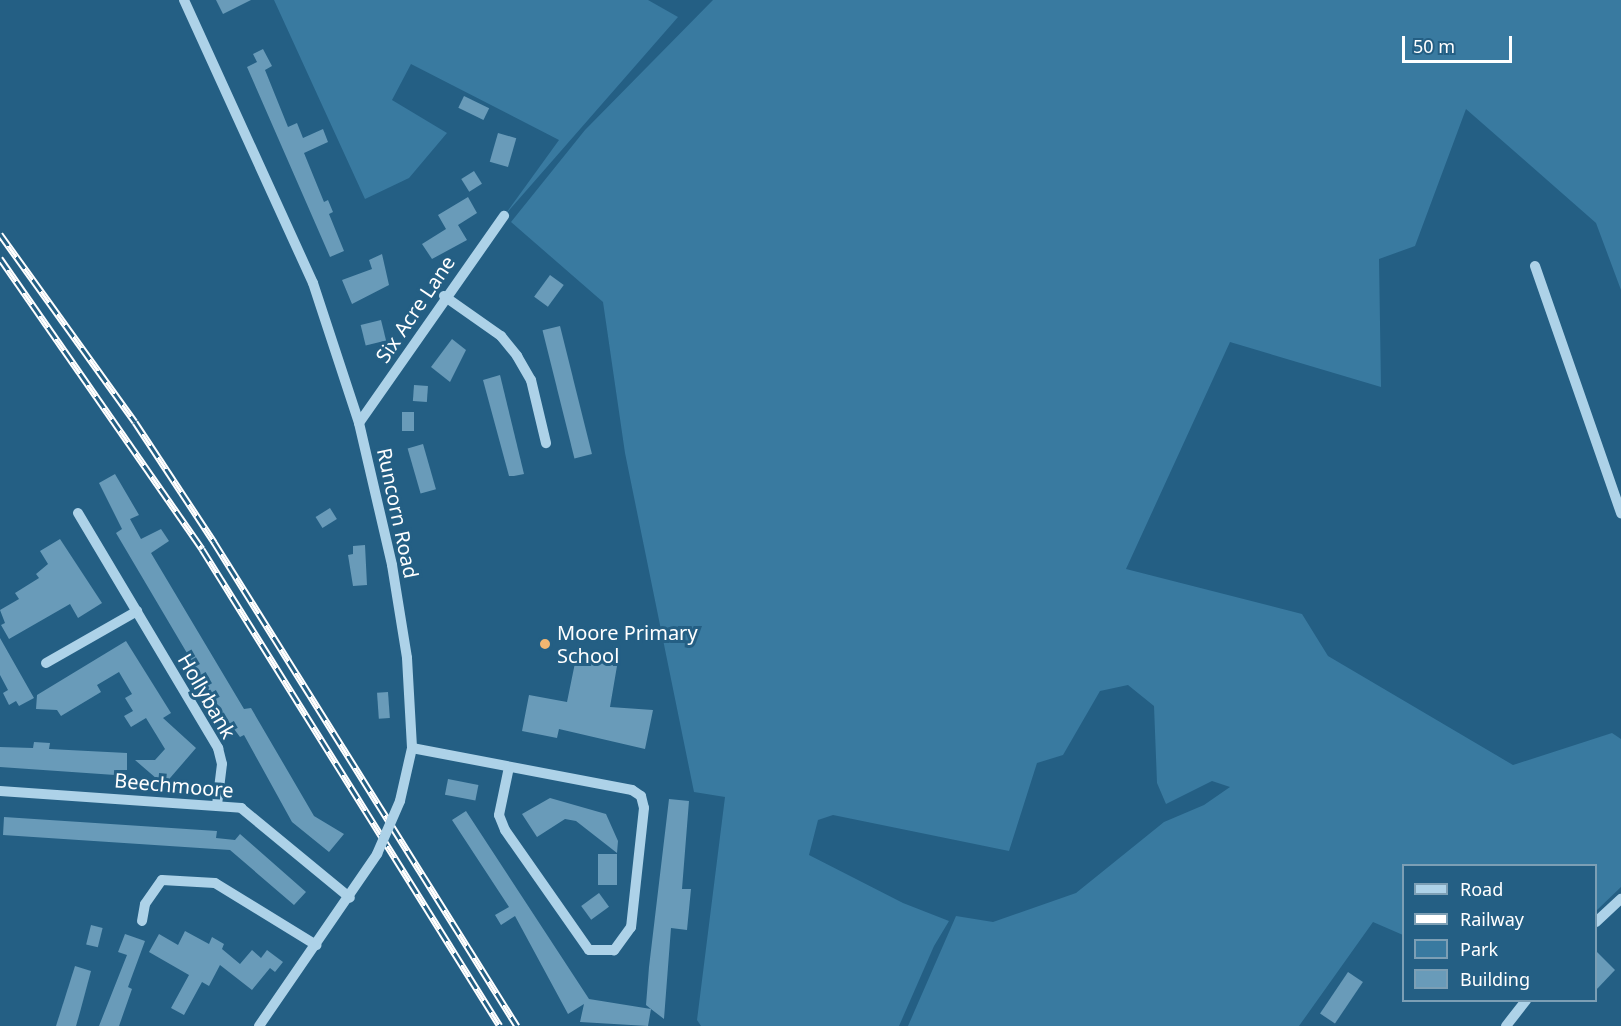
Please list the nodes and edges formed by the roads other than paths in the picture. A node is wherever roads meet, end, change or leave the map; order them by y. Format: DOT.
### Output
graph roads {
  1 [pos="184,0"];
  2 [pos="504,216"];
  3 [pos="1535,266"];
  4 [pos="444,296"];
  5 [pos="359,423"];
  6 [pos="546,443"];
  7 [pos="78,513"];
  8 [pos="1621,513"];
  9 [pos="137,611"];
  10 [pos="46,663"];
  11 [pos="412,748"];
  12 [pos="509,767"];
  13 [pos="0,791"];
  14 [pos="217,805"];
  15 [pos="350,898"];
  16 [pos="1621,899"];
  17 [pos="142,921"];
  18 [pos="1597,921"];
  19 [pos="316,945"];
  20 [pos="1524,1002"];
  21 [pos="259,1026"];
  22 [pos="1506,1026"];
  1 -- 5 [label="street, Runcorn Road"];
  2 -- 4 [label="street, Six Acre Lane"];
  3 -- 8 [label="street"];
  4 -- 5 [label="street, Six Acre Lane"];
  4 -- 6 [label="street"];
  5 -- 11 [label="street, Runcorn Road"];
  7 -- 9 [label="street, Hollybank"];
  9 -- 10 [label="street"];
  9 -- 14 [label="street, Hollybank"];
  11 -- 12 [label="street"];
  11 -- 15 [label="street, Runcorn Road, bridge"];
  12 -- 12 [label="street"];
  13 -- 14 [label="street, Beechmoore"];
  14 -- 15 [label="street, Beechmoore"];
  15 -- 19 [label="street, Runcorn Road"];
  16 -- 18 [label="street"];
  17 -- 19 [label="street"];
  19 -- 21 [label="street, Runcorn Road"];
  20 -- 22 [label="street"];
}
